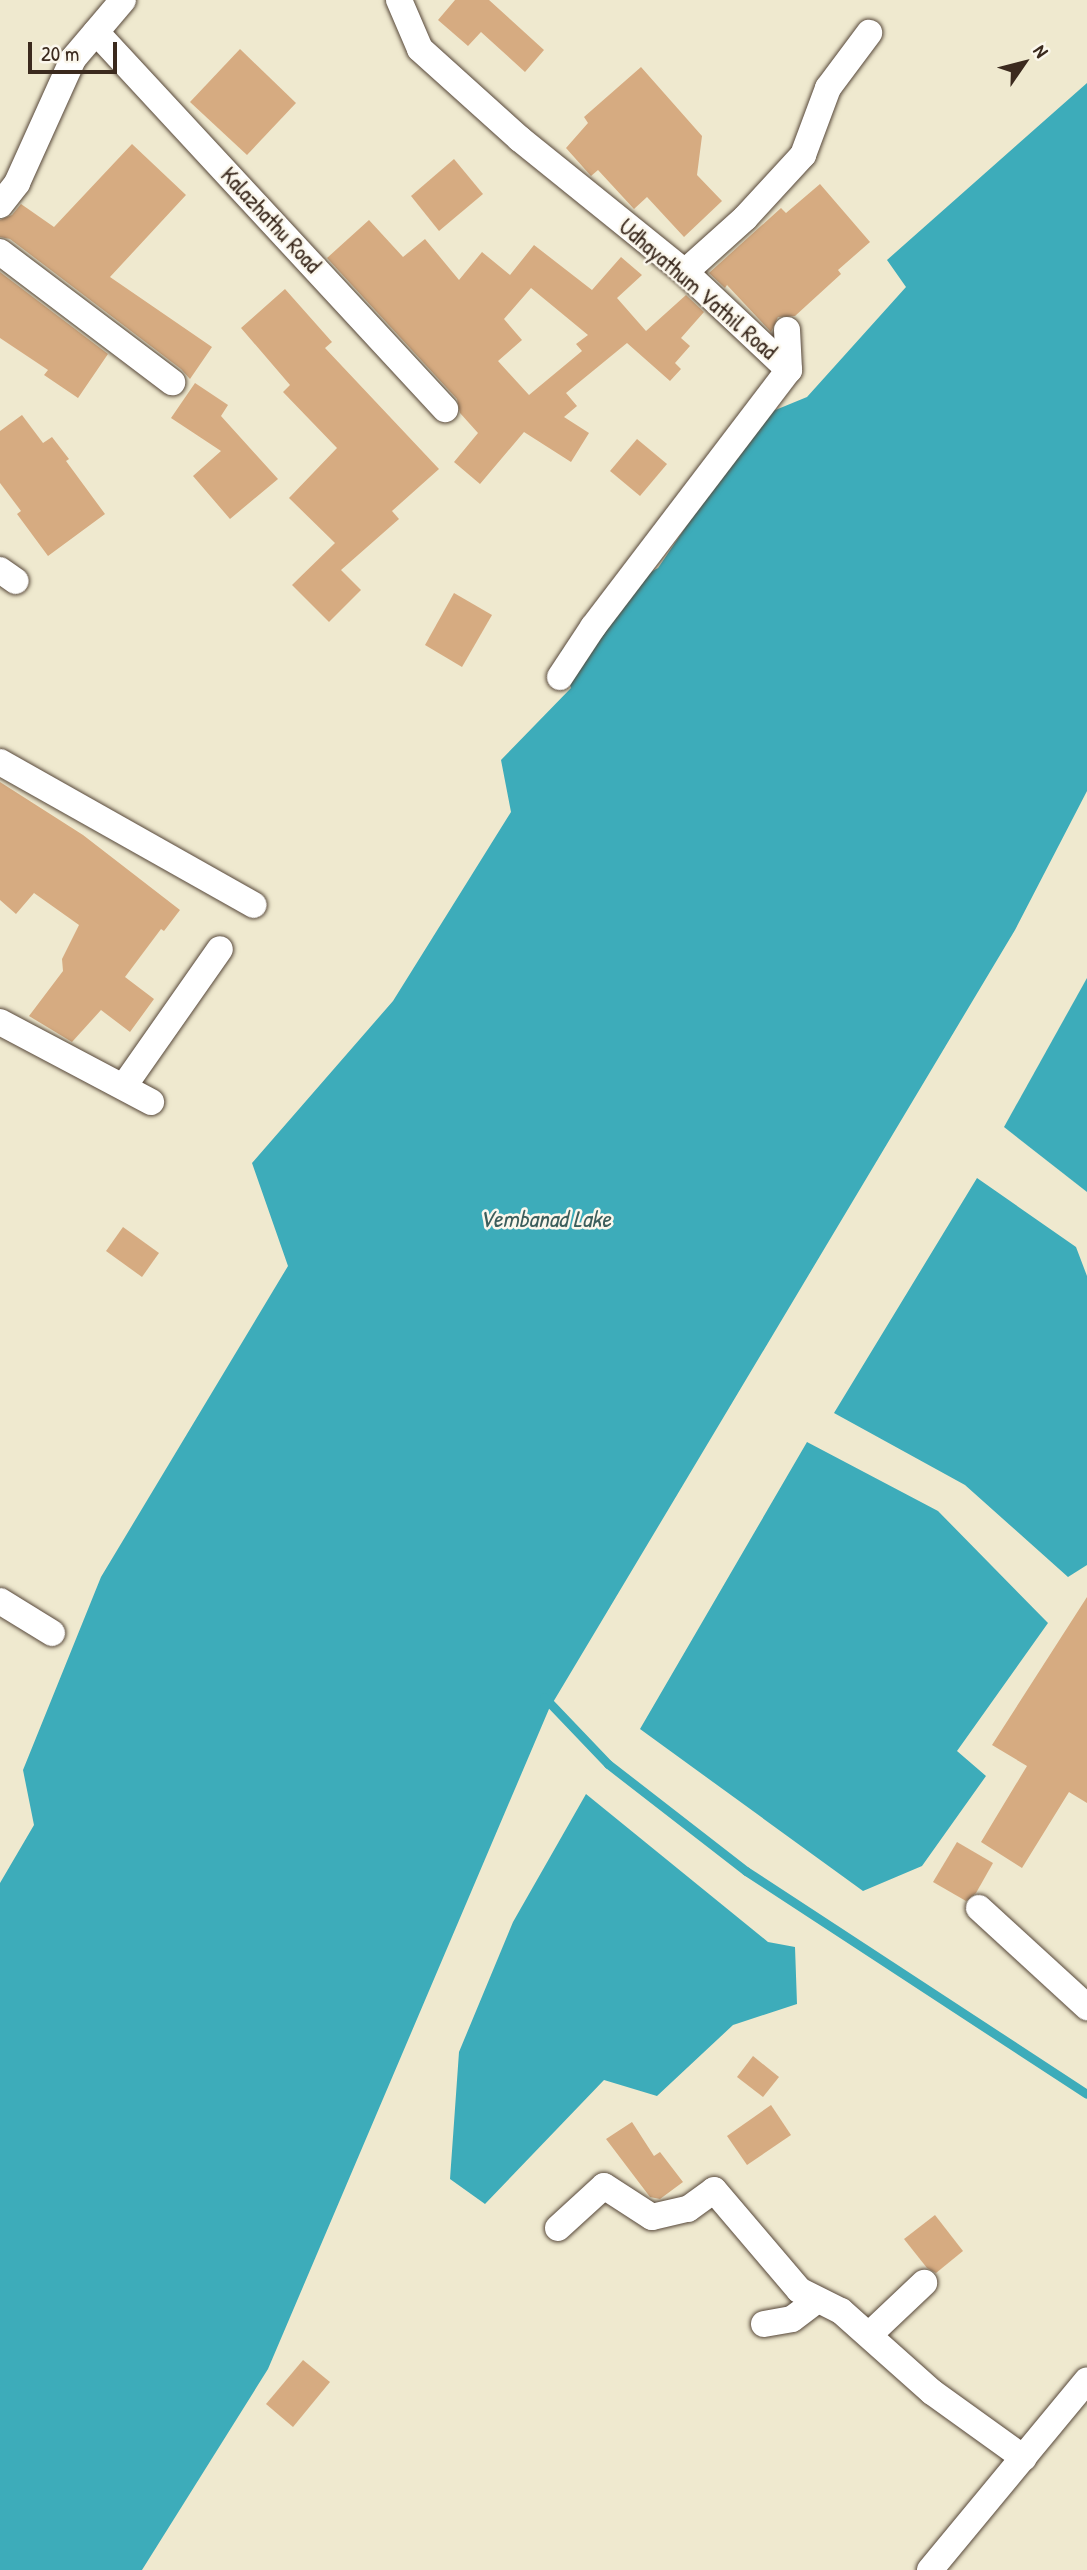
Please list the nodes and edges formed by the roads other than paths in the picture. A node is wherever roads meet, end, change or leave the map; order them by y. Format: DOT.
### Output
graph roads {
  1 [pos="123,0"];
  2 [pos="399,0"];
  3 [pos="96,32"];
  4 [pos="869,33"];
  5 [pos="2,197"];
  6 [pos="0,252"];
  7 [pos="685,272"];
  8 [pos="787,330"];
  9 [pos="789,370"];
  10 [pos="172,382"];
  11 [pos="445,409"];
  12 [pos="560,677"];
  13 [pos="0,762"];
  14 [pos="254,905"];
  15 [pos="220,949"];
  16 [pos="0,1022"];
  17 [pos="124,1086"];
  18 [pos="151,1102"];
  19 [pos="0,1601"];
  20 [pos="52,1633"];
  21 [pos="979,1908"];
  22 [pos="1087,2007"];
  23 [pos="558,2228"];
  24 [pos="924,2283"];
  25 [pos="817,2300"];
  26 [pos="764,2324"];
  27 [pos="869,2335"];
  28 [pos="1087,2380"];
  29 [pos="1024,2458"];
  30 [pos="930,2570"];
  1 -- 3 [label="street"];
  2 -- 7 [label="street, Udhayathum Vathil Road"];
  3 -- 5 [label="street"];
  3 -- 11 [label="street, Kalazhathu Road"];
  4 -- 7 [label="street"];
  6 -- 10 [label="street"];
  7 -- 9 [label="street, Udhayathum Vathil Road"];
  8 -- 9 [label="street"];
  9 -- 12 [label="street, Udhayathum Vathil Road"];
  13 -- 14 [label="street"];
  15 -- 17 [label="street"];
  16 -- 17 [label="street"];
  17 -- 18 [label="street"];
  19 -- 20 [label="street"];
  21 -- 22 [label="street"];
  23 -- 25 [label="street"];
  24 -- 27 [label="street"];
  25 -- 26 [label="street"];
  25 -- 27 [label="street"];
  27 -- 29 [label="street"];
  28 -- 29 [label="street"];
  29 -- 30 [label="street"];
}
